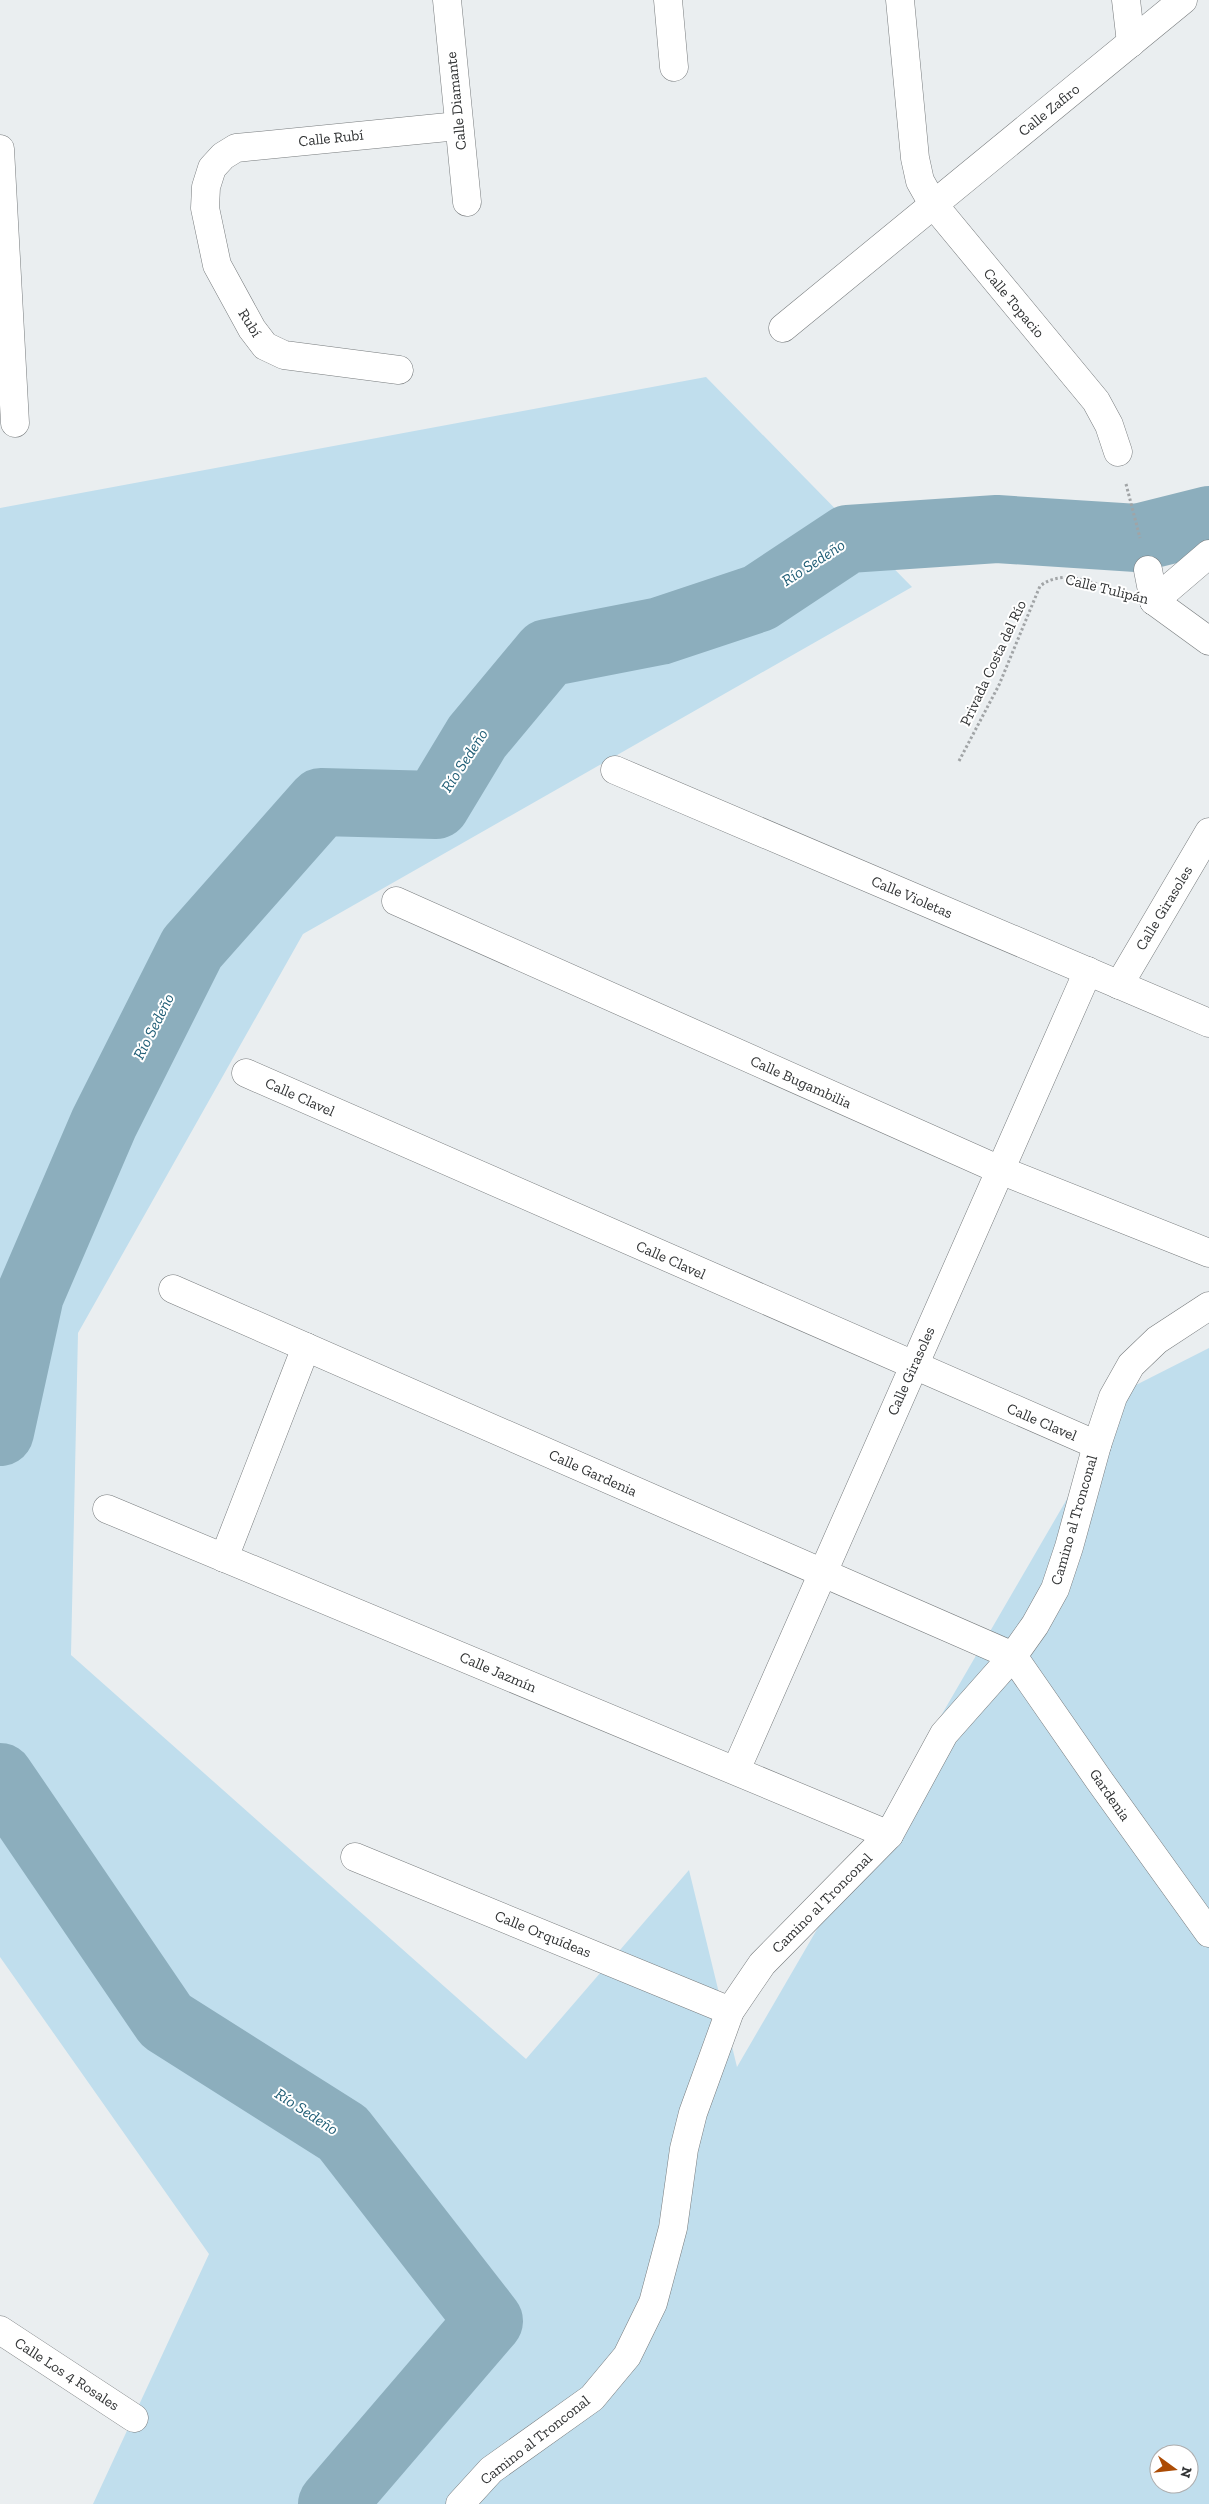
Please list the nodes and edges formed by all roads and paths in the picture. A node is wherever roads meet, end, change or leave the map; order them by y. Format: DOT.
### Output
graph roads {
  1 [pos="446,0"];
  2 [pos="668,0"];
  3 [pos="900,0"];
  4 [pos="1126,0"];
  5 [pos="1183,0"];
  6 [pos="1131,43"];
  7 [pos="674,67"];
  8 [pos="458,126"];
  9 [pos="0,148"];
  10 [pos="0,156"];
  11 [pos="212,168"];
  12 [pos="467,202"];
  13 [pos="933,204"];
  14 [pos="783,328"];
  15 [pos="399,370"];
  16 [pos="15,423"];
  17 [pos="1118,452"];
  18 [pos="1209,554"];
  19 [pos="1148,570"];
  20 [pos="1051,578"];
  21 [pos="1154,601"];
  22 [pos="1209,641"];
  23 [pos="959,761"];
  24 [pos="615,770"];
  25 [pos="1209,832"];
  26 [pos="396,901"];
  27 [pos="1088,971"];
  28 [pos="1118,985"];
  29 [pos="1209,1023"];
  30 [pos="246,1073"];
  31 [pos="1000,1170"];
  32 [pos="1209,1253"];
  33 [pos="173,1289"];
  34 [pos="1209,1306"];
  35 [pos="306,1347"];
  36 [pos="913,1366"];
  37 [pos="1096,1445"];
  38 [pos="106,1509"];
  39 [pos="224,1558"];
  40 [pos="824,1573"];
  41 [pos="1013,1656"];
  42 [pos="736,1770"];
  43 [pos="889,1835"];
  44 [pos="355,1857"];
  45 [pos="1209,1933"];
  46 [pos="730,2010"];
  47 [pos="0,2330"];
  48 [pos="134,2418"];
  49 [pos="460,2504"];
  1 -- 8 [label="street, Calle Diamante"];
  2 -- 7 [label="street"];
  3 -- 13 [label="street, Calle Topacio"];
  4 -- 6 [label="street"];
  5 -- 6 [label="street, Calle Zafiro"];
  6 -- 13 [label="street, Calle Zafiro"];
  8 -- 11 [label="street, Calle Rubí"];
  8 -- 12 [label="street, Calle Diamante"];
  9 -- 10 [label="street"];
  10 -- 16 [label="street"];
  11 -- 15 [label="street, Rubí"];
  13 -- 14 [label="street, Calle Zafiro"];
  13 -- 17 [label="street, Calle Topacio"];
  17 -- 19 [label="path"];
  18 -- 21 [label="street"];
  19 -- 21 [label="street"];
  20 -- 21 [label="path, Calle Tulipán"];
  20 -- 23 [label="path, Privada Costa del Río"];
  21 -- 22 [label="street, Calle Tulipán"];
  24 -- 27 [label="street, Calle Violetas"];
  25 -- 28 [label="street, Calle Girasoles"];
  26 -- 31 [label="street, Calle Bugambilia"];
  27 -- 28 [label="street, Calle Violetas"];
  27 -- 31 [label="street, Calle Girasoles"];
  28 -- 29 [label="street, Calle Violetas"];
  30 -- 36 [label="street, Calle Clavel"];
  31 -- 32 [label="street, Calle Bugambilia"];
  31 -- 36 [label="street, Calle Girasoles"];
  33 -- 35 [label="street, Calle Gardenia"];
  34 -- 37 [label="street, Camino al Tronconal"];
  35 -- 39 [label="street"];
  35 -- 40 [label="street, Calle Gardenia"];
  36 -- 37 [label="street, Calle Clavel"];
  36 -- 40 [label="street, Calle Girasoles"];
  37 -- 41 [label="street, Camino al Tronconal"];
  38 -- 39 [label="street, Calle Jazmín"];
  39 -- 42 [label="street, Calle Jazmín"];
  40 -- 41 [label="street, Calle Gardenia"];
  40 -- 42 [label="street, Calle Girasoles"];
  41 -- 43 [label="street, Camino al Tronconal"];
  41 -- 45 [label="street, Gardenia"];
  42 -- 43 [label="street, Calle Jazmín"];
  43 -- 46 [label="street, Camino al Tronconal"];
  44 -- 46 [label="street, Calle Orquídeas"];
  46 -- 49 [label="street, Camino al Tronconal"];
  47 -- 48 [label="street, Calle Los 4 Rosales"];
}
